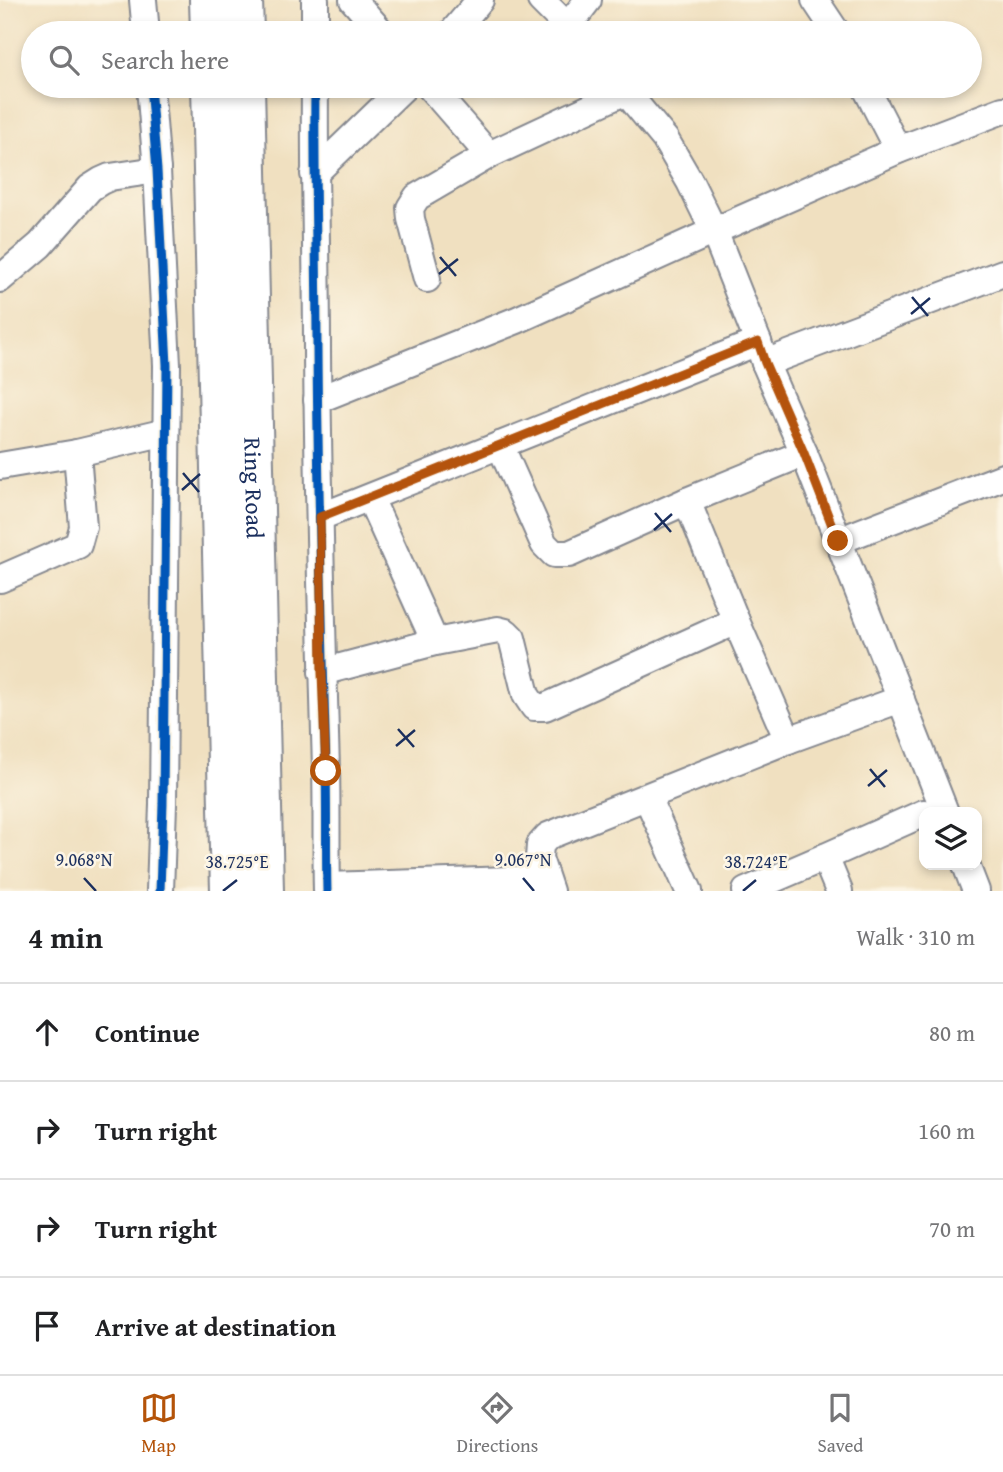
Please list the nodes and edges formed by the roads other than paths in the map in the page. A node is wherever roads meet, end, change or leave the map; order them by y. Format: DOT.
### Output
graph roads {
  1 [pos="143,0"];
  2 [pos="209,0"];
  3 [pos="243,0"];
  4 [pos="315,0"];
  5 [pos="353,0"];
  6 [pos="480,0"];
  7 [pos="541,0"];
  8 [pos="588,0"];
  9 [pos="815,0"];
  10 [pos="145,21"];
  11 [pos="210,21"];
  12 [pos="244,21"];
  13 [pos="315,21"];
  14 [pos="371,21"];
  15 [pos="462,21"];
  16 [pos="562,21"];
  17 [pos="576,21"];
  18 [pos="829,21"];
  19 [pos="151,98"];
  20 [pos="211,98"];
  21 [pos="245,98"];
  22 [pos="314,98"];
  23 [pos="393,98"];
  24 [pos="439,98"];
  25 [pos="604,98"];
  26 [pos="632,98"];
  27 [pos="871,98"];
  28 [pos="1003,110"];
  29 [pos="898,150"];
  30 [pos="489,155"];
  31 [pos="157,170"];
  32 [pos="314,174"];
  33 [pos="714,231"];
  34 [pos="1003,273"];
  35 [pos="0,278"];
  36 [pos="426,279"];
  37 [pos="761,353"];
  38 [pos="317,400"];
  39 [pos="166,432"];
  40 [pos="500,445"];
  41 [pos="77,453"];
  42 [pos="804,453"];
  43 [pos="0,466"];
  44 [pos="1003,477"];
  45 [pos="370,498"];
  46 [pos="687,501"];
  47 [pos="320,517"];
  48 [pos="838,541"];
  49 [pos="0,579"];
  50 [pos="736,621"];
  51 [pos="435,642"];
  52 [pos="322,672"];
  53 [pos="901,699"];
  54 [pos="788,740"];
  55 [pos="647,797"];
  56 [pos="933,807"];
  57 [pos="919,816"];
  58 [pos="825,857"];
  59 [pos="968,870"];
  60 [pos="547,885"];
  61 [pos="327,889"];
  62 [pos="160,891"];
  63 [pos="230,891"];
  64 [pos="264,891"];
  65 [pos="690,891"];
  66 [pos="746,891"];
  67 [pos="839,891"];
  68 [pos="976,891"];
  1 -- 10 [label="street"];
  2 -- 11 [label="highway"];
  3 -- 12 [label="highway"];
  4 -- 13 [label="street"];
  5 -- 14 [label="street"];
  6 -- 15 [label="street"];
  7 -- 16 [label="street"];
  8 -- 17 [label="street"];
  9 -- 18 [label="street"];
  19 -- 31 [label="street"];
  20 -- 63 [label="highway, Ring Road"];
  21 -- 64 [label="highway, Ring Road"];
  22 -- 32 [label="street"];
  23 -- 32 [label="street"];
  24 -- 30 [label="street"];
  25 -- 30 [label="street"];
  26 -- 33 [label="street"];
  27 -- 29 [label="street"];
  28 -- 29 [label="street"];
  29 -- 33 [label="street"];
  30 -- 36 [label="street"];
  31 -- 35 [label="street"];
  31 -- 39 [label="street"];
  32 -- 38 [label="street"];
  33 -- 37 [label="street"];
  33 -- 38 [label="street"];
  34 -- 37 [label="street"];
  37 -- 40 [label="street"];
  37 -- 42 [label="street"];
  38 -- 47 [label="street"];
  39 -- 41 [label="street"];
  39 -- 62 [label="street"];
  40 -- 45 [label="street"];
  40 -- 46 [label="street"];
  41 -- 43 [label="street"];
  41 -- 49 [label="street"];
  42 -- 46 [label="street"];
  42 -- 48 [label="street"];
  44 -- 48 [label="street"];
  45 -- 47 [label="street"];
  45 -- 51 [label="street"];
  46 -- 50 [label="street"];
  47 -- 52 [label="street"];
  48 -- 53 [label="street"];
  50 -- 51 [label="street"];
  50 -- 54 [label="street"];
  51 -- 52 [label="street"];
  52 -- 61 [label="street"];
  53 -- 54 [label="street"];
  53 -- 56 [label="street"];
  54 -- 55 [label="street"];
  55 -- 60 [label="street"];
  55 -- 65 [label="street"];
  57 -- 58 [label="street"];
  58 -- 66 [label="street"];
  58 -- 67 [label="street"];
  59 -- 68 [label="street"];
  60 -- 61 [label="street"];
}
